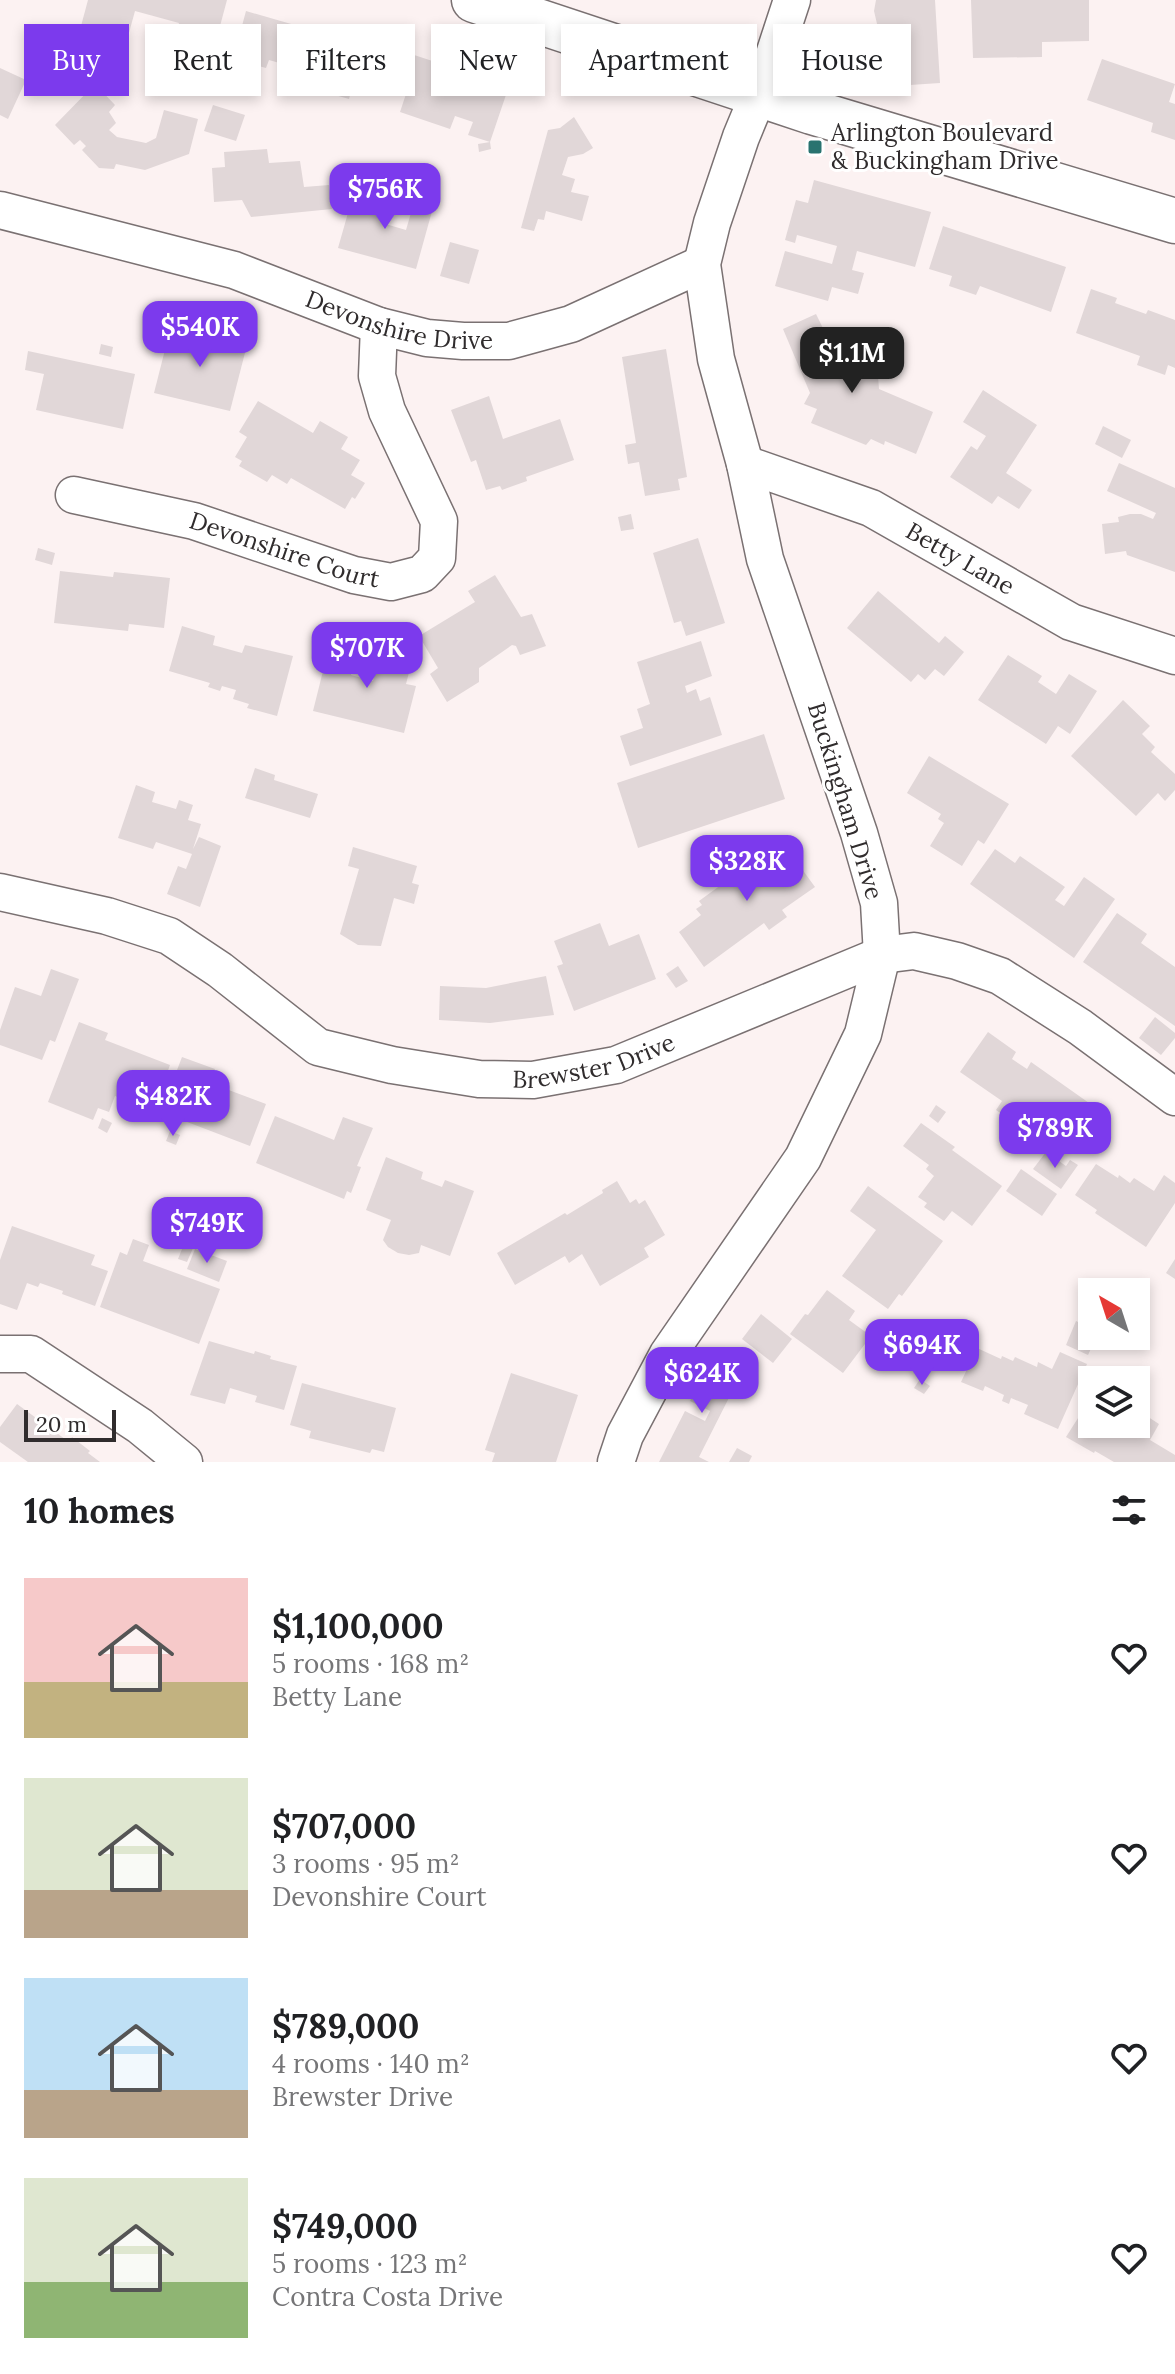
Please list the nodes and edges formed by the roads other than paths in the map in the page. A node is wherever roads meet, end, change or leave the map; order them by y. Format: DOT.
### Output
graph roads {
  1 [pos="474,0"];
  2 [pos="792,0"];
  3 [pos="759,94"];
  4 [pos="0,210"];
  5 [pos="1175,221"];
  6 [pos="702,264"];
  7 [pos="379,326"];
  8 [pos="745,464"];
  9 [pos="74,495"];
  10 [pos="1175,656"];
  11 [pos="0,892"];
  12 [pos="882,955"];
  13 [pos="1175,1097"];
  14 [pos="0,1354"];
  15 [pos="184,1462"];
  16 [pos="616,1462"];
  1 -- 3 [label="main road"];
  2 -- 3 [label="street, Buckingham Drive"];
  3 -- 5 [label="main road"];
  3 -- 6 [label="street, Buckingham Drive"];
  4 -- 7 [label="street, Devonshire Drive"];
  6 -- 7 [label="street, Devonshire Drive"];
  6 -- 8 [label="street, Buckingham Drive"];
  7 -- 9 [label="street, Devonshire Court"];
  8 -- 10 [label="street, Betty Lane"];
  8 -- 12 [label="street, Buckingham Drive"];
  11 -- 12 [label="street, Brewster Drive"];
  12 -- 13 [label="street, Brewster Drive"];
  12 -- 16 [label="street, Buckingham Drive"];
  14 -- 15 [label="street"];
}
